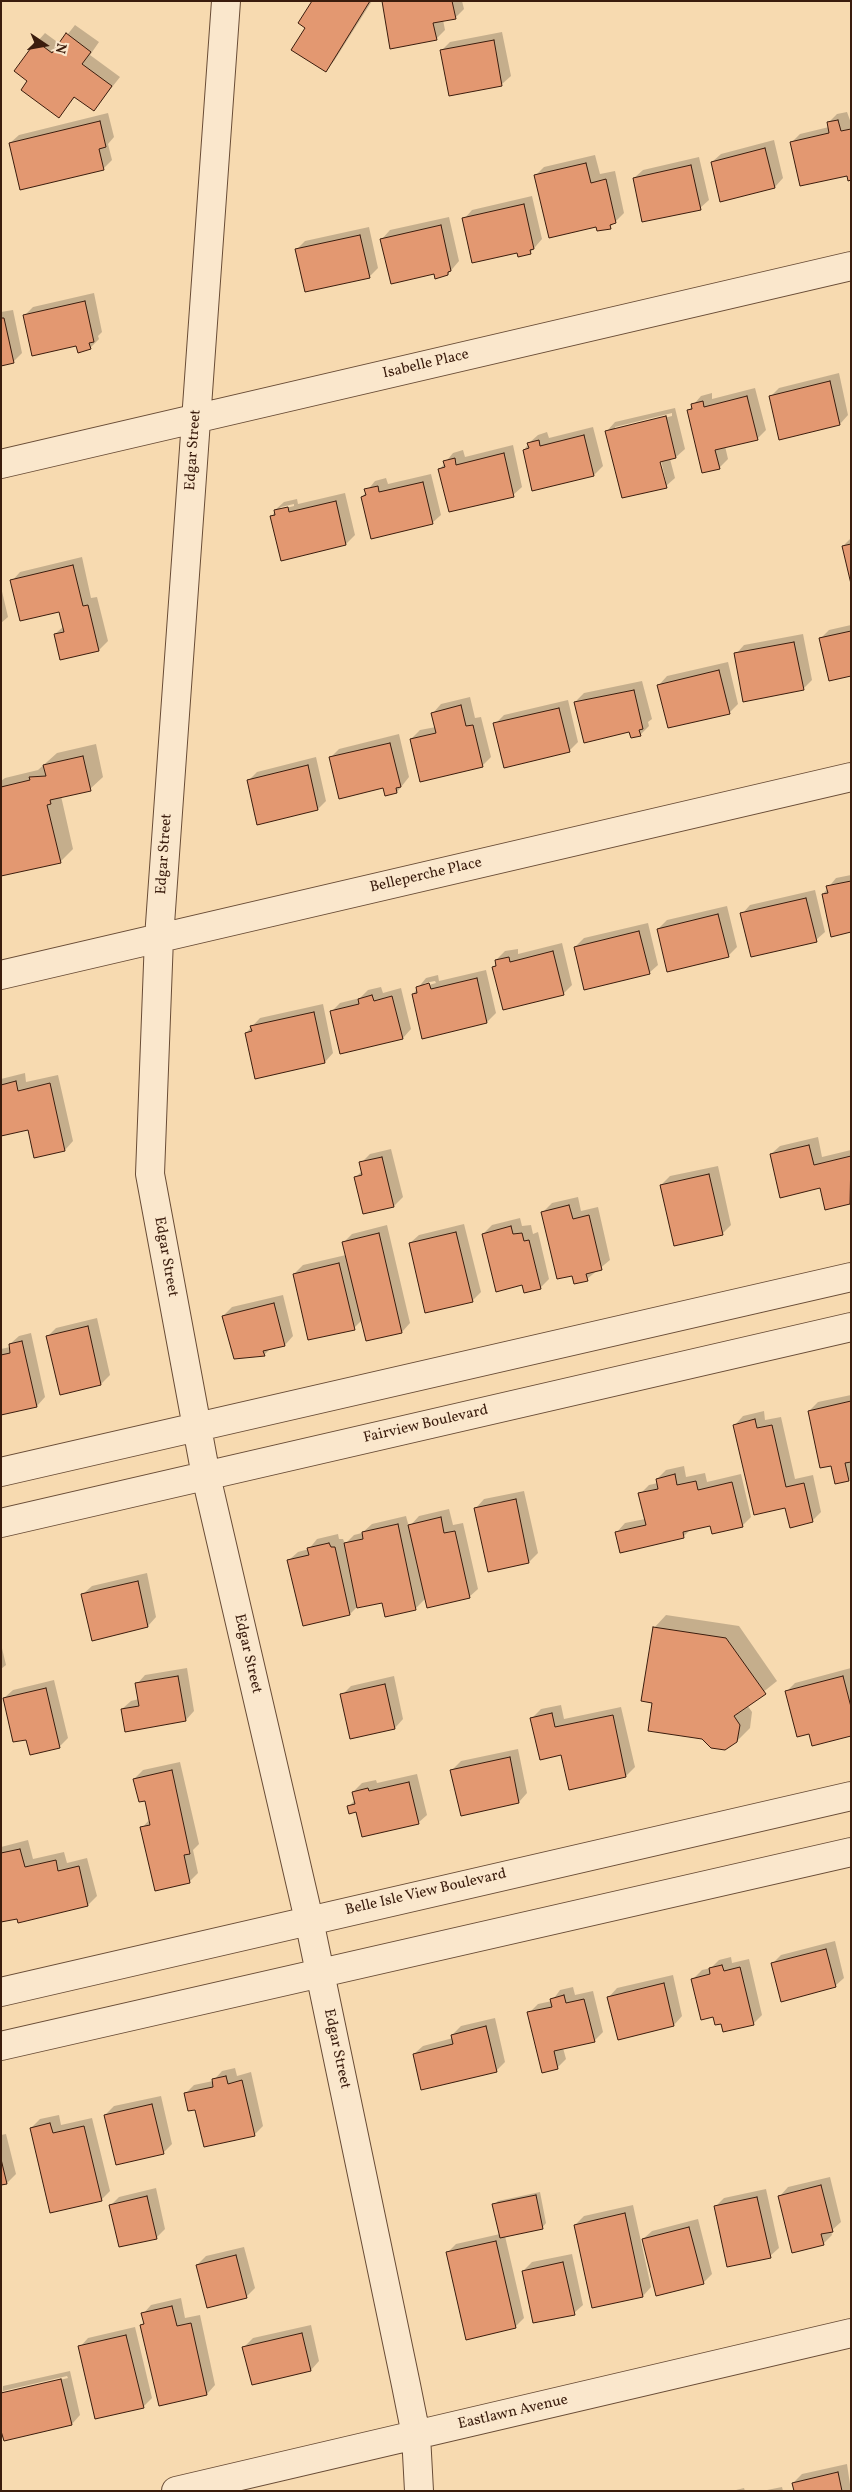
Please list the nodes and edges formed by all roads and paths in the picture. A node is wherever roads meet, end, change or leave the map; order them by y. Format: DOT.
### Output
graph roads {
  1 [pos="226,1"];
  2 [pos="851,266"];
  3 [pos="196,418"];
  4 [pos="1,464"];
  5 [pos="851,777"];
  6 [pos="159,938"];
  7 [pos="1,975"];
  8 [pos="851,1277"];
  9 [pos="851,1327"];
  10 [pos="196,1426"];
  11 [pos="1,1472"];
  12 [pos="206,1476"];
  13 [pos="1,1522"];
  14 [pos="851,1796"];
  15 [pos="851,1852"];
  16 [pos="309,1920"];
  17 [pos="320,1974"];
  18 [pos="1,1992"];
  19 [pos="1,2046"];
  20 [pos="851,2333"];
  21 [pos="416,2435"];
  22 [pos="176,2491"];
  23 [pos="419,2491"];
  1 -- 3 [label="street, Edgar Street"];
  2 -- 3 [label="street, Isabelle Place"];
  3 -- 4 [label="street, Isabelle Place"];
  3 -- 6 [label="street, Edgar Street"];
  5 -- 6 [label="street, Belleperche Place"];
  6 -- 7 [label="street, Belleperche Place"];
  6 -- 10 [label="street, Edgar Street"];
  8 -- 10 [label="street"];
  9 -- 12 [label="street, Fairview Boulevard"];
  10 -- 11 [label="street"];
  10 -- 12 [label="street, Edgar Street"];
  12 -- 13 [label="street, Fairview Boulevard"];
  12 -- 16 [label="street, Edgar Street"];
  14 -- 16 [label="street, Belle Isle View Boulevard"];
  15 -- 17 [label="street"];
  16 -- 17 [label="street, Edgar Street"];
  16 -- 18 [label="street, Belle Isle View Boulevard"];
  17 -- 19 [label="street"];
  17 -- 21 [label="street, Edgar Street"];
  20 -- 21 [label="street, Eastlawn Avenue"];
  21 -- 22 [label="street, Eastlawn Avenue"];
  21 -- 23 [label="street, Edgar Street"];
}
